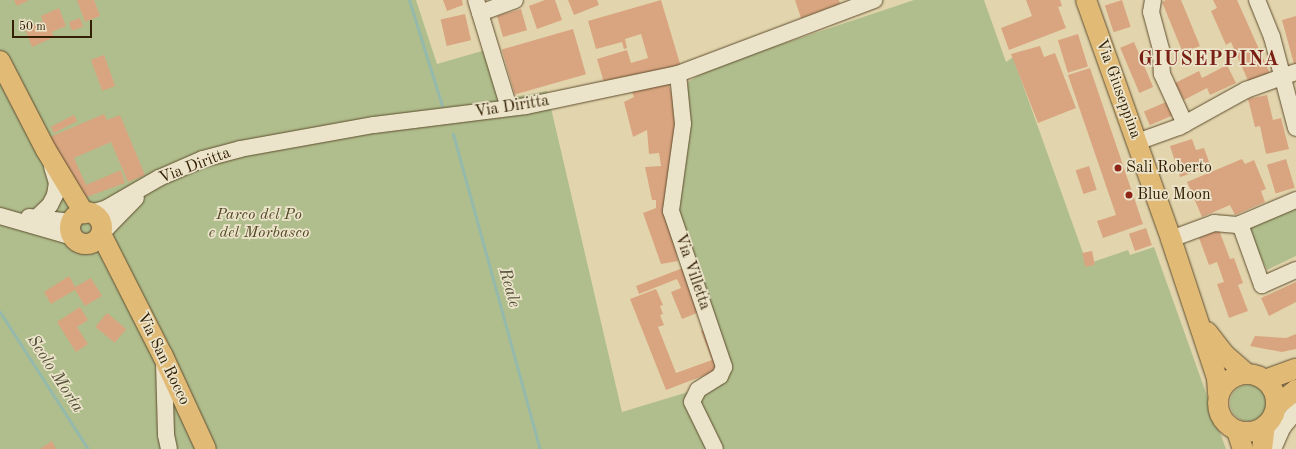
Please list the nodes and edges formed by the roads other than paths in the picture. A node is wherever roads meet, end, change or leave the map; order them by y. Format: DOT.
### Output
graph roads {
  1 [pos="515,0"];
  2 [pos="1086,0"];
  3 [pos="1153,0"];
  4 [pos="1257,0"];
  5 [pos="864,1"];
  6 [pos="478,6"];
  7 [pos="0,61"];
  8 [pos="678,74"];
  9 [pos="1290,74"];
  10 [pos="509,108"];
  11 [pos="1185,124"];
  12 [pos="1296,128"];
  13 [pos="1137,142"];
  14 [pos="46,150"];
  15 [pos="58,182"];
  16 [pos="145,188"];
  17 [pos="1296,200"];
  18 [pos="0,215"];
  19 [pos="36,218"];
  20 [pos="80,221"];
  21 [pos="1240,224"];
  22 [pos="97,239"];
  23 [pos="1171,239"];
  24 [pos="1296,270"];
  25 [pos="1196,315"];
  26 [pos="164,356"];
  27 [pos="1296,369"];
  28 [pos="1246,373"];
  29 [pos="1265,380"];
  30 [pos="1296,390"];
  31 [pos="1218,394"];
  32 [pos="1276,406"];
  33 [pos="1296,411"];
  34 [pos="1265,426"];
  35 [pos="1240,440"];
  36 [pos="169,449"];
  37 [pos="206,449"];
  38 [pos="715,449"];
  39 [pos="1262,449"];
  40 [pos="1273,449"];
  1 -- 6 [label="street"];
  2 -- 13 [label="main road, Via Giuseppina"];
  3 -- 11 [label="street"];
  4 -- 9 [label="street"];
  5 -- 8 [label="street, Via Diritta"];
  6 -- 10 [label="street"];
  7 -- 14 [label="main road"];
  8 -- 10 [label="street, Via Diritta"];
  8 -- 38 [label="street, Via Villetta"];
  9 -- 11 [label="street"];
  9 -- 12 [label="street"];
  10 -- 16 [label="street, Via Diritta"];
  11 -- 13 [label="street"];
  13 -- 23 [label="main road, Via Giuseppina"];
  14 -- 15 [label="street"];
  14 -- 20 [label="main road"];
  15 -- 19 [label="street"];
  15 -- 20 [label="main road"];
  16 -- 20 [label="street, Via Diritta"];
  16 -- 22 [label="street, Via Diritta"];
  17 -- 21 [label="street"];
  18 -- 19 [label="street, Via Diritta"];
  18 -- 20 [label="street, Via Diritta"];
  19 -- 20 [label="street, Via Diritta"];
  20 -- 22 [label="main road, Via San Rocco"];
  20 -- 22 [label="main road"];
  21 -- 23 [label="street"];
  21 -- 24 [label="street"];
  22 -- 26 [label="main road, Via San Rocco"];
  23 -- 25 [label="main road, Via Giuseppina"];
  25 -- 28 [label="main road, Via Giuseppina"];
  25 -- 31 [label="main road, Via Giuseppina"];
  26 -- 36 [label="street"];
  26 -- 37 [label="main road, Via San Rocco"];
  27 -- 29 [label="main road"];
  28 -- 29 [label="main road, Via Giuseppina"];
  28 -- 31 [label="main road"];
  29 -- 32 [label="main road"];
  30 -- 32 [label="main road"];
  31 -- 35 [label="main road, Via Giuseppina"];
  32 -- 34 [label="main road"];
  33 -- 40 [label="street"];
  34 -- 35 [label="main road, Via Giuseppina"];
  34 -- 39 [label="main road"];
}
